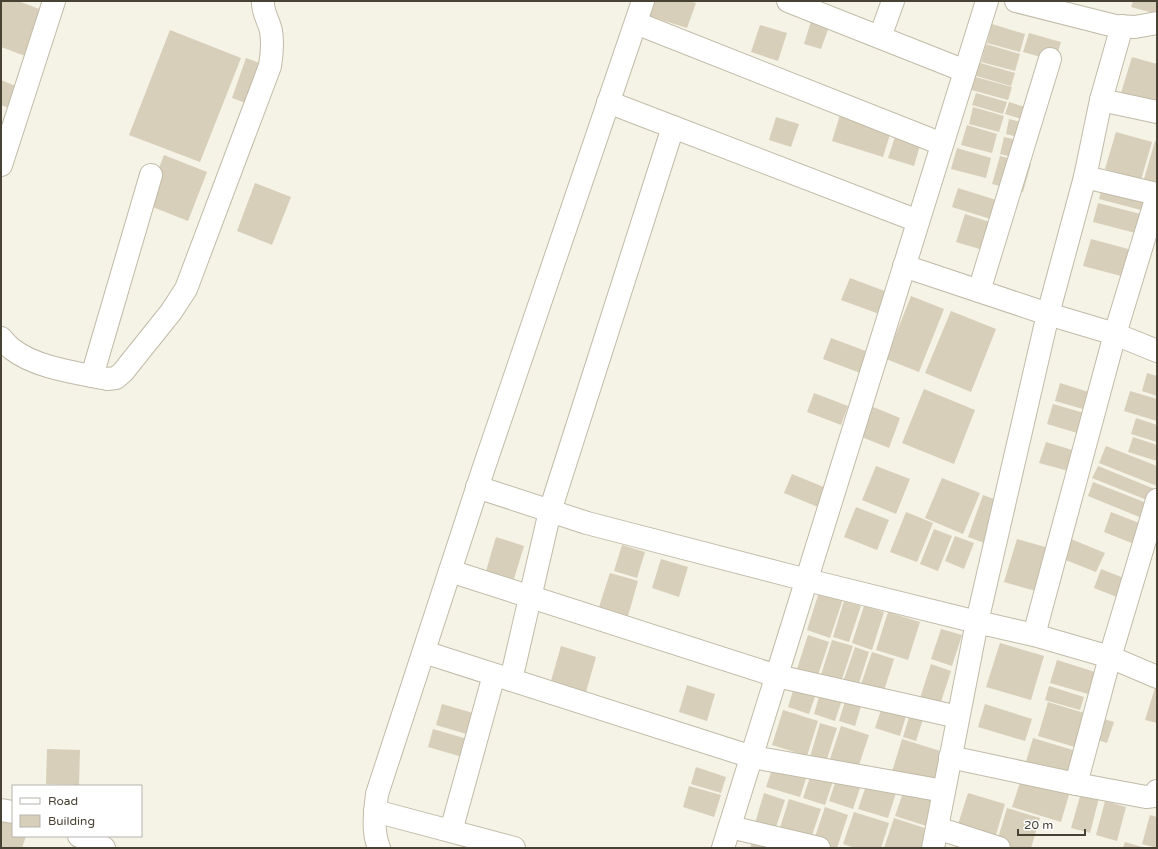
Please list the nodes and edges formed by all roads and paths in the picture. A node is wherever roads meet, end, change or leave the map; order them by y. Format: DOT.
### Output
graph roads {
  1 [pos="54,1"];
  2 [pos="263,1"];
  3 [pos="643,1"];
  4 [pos="788,1"];
  5 [pos="893,1"];
  6 [pos="987,1"];
  7 [pos="1016,1"];
  8 [pos="636,23"];
  9 [pos="1157,23"];
  10 [pos="1122,26"];
  11 [pos="880,37"];
  12 [pos="1050,59"];
  13 [pos="965,71"];
  14 [pos="1101,100"];
  15 [pos="608,102"];
  16 [pos="1157,112"];
  17 [pos="673,127"];
  18 [pos="942,144"];
  19 [pos="1,165"];
  20 [pos="151,176"];
  21 [pos="1085,176"];
  22 [pos="1157,195"];
  23 [pos="918,222"];
  24 [pos="904,266"];
  25 [pos="979,291"];
  26 [pos="1048,314"];
  27 [pos="1115,334"];
  28 [pos="1,338"];
  29 [pos="1157,351"];
  30 [pos="92,376"];
  31 [pos="477,487"];
  32 [pos="1157,500"];
  33 [pos="550,511"];
  34 [pos="450,571"];
  35 [pos="807,580"];
  36 [pos="530,597"];
  37 [pos="977,622"];
  38 [pos="1034,635"];
  39 [pos="424,652"];
  40 [pos="1110,658"];
  41 [pos="777,676"];
  42 [pos="503,677"];
  43 [pos="1157,677"];
  44 [pos="958,717"];
  45 [pos="752,757"];
  46 [pos="950,757"];
  47 [pos="1076,784"];
  48 [pos="944,791"];
  49 [pos="1157,791"];
  50 [pos="1,810"];
  51 [pos="375,811"];
  52 [pos="12,812"];
  53 [pos="730,827"];
  54 [pos="451,831"];
  55 [pos="82,837"];
  56 [pos="935,838"];
  57 [pos="104,848"];
  58 [pos="379,848"];
  59 [pos="514,848"];
  60 [pos="723,848"];
  61 [pos="819,848"];
  62 [pos="999,848"];
  1 -- 19 [label="street"];
  2 -- 30 [label="street"];
  3 -- 8 [label="street"];
  4 -- 11 [label="street"];
  5 -- 11 [label="street"];
  6 -- 13 [label="street"];
  7 -- 10 [label="street"];
  8 -- 15 [label="street"];
  8 -- 18 [label="street"];
  9 -- 10 [label="street"];
  10 -- 14 [label="street"];
  11 -- 13 [label="street"];
  12 -- 25 [label="street"];
  13 -- 18 [label="street"];
  14 -- 16 [label="street"];
  14 -- 21 [label="street"];
  15 -- 17 [label="street"];
  15 -- 31 [label="street"];
  17 -- 23 [label="street"];
  17 -- 33 [label="street"];
  18 -- 23 [label="street"];
  20 -- 30 [label="street"];
  21 -- 22 [label="street"];
  21 -- 26 [label="street"];
  22 -- 27 [label="street"];
  23 -- 24 [label="street"];
  24 -- 25 [label="street"];
  24 -- 35 [label="street"];
  25 -- 26 [label="street"];
  26 -- 27 [label="street"];
  26 -- 37 [label="street"];
  27 -- 29 [label="street"];
  27 -- 38 [label="street"];
  28 -- 30 [label="street"];
  31 -- 33 [label="street"];
  31 -- 34 [label="street"];
  32 -- 40 [label="street"];
  33 -- 35 [label="street"];
  33 -- 36 [label="street"];
  34 -- 36 [label="street"];
  34 -- 39 [label="street"];
  35 -- 37 [label="street"];
  35 -- 41 [label="street"];
  36 -- 41 [label="street"];
  36 -- 42 [label="street"];
  37 -- 38 [label="street"];
  37 -- 44 [label="street"];
  38 -- 40 [label="street"];
  39 -- 42 [label="street"];
  39 -- 51 [label="street"];
  40 -- 43 [label="street"];
  40 -- 47 [label="street"];
  41 -- 44 [label="street"];
  41 -- 45 [label="street"];
  42 -- 45 [label="street"];
  42 -- 54 [label="street"];
  44 -- 46 [label="street"];
  45 -- 48 [label="street"];
  45 -- 53 [label="street"];
  46 -- 47 [label="street"];
  46 -- 48 [label="street"];
  47 -- 49 [label="street"];
  48 -- 56 [label="street"];
  50 -- 52 [label="street"];
  51 -- 54 [label="street"];
  51 -- 58 [label="street"];
  53 -- 60 [label="street"];
  53 -- 61 [label="street"];
  54 -- 59 [label="street"];
  55 -- 57 [label="street"];
  56 -- 62 [label="street"];
}
